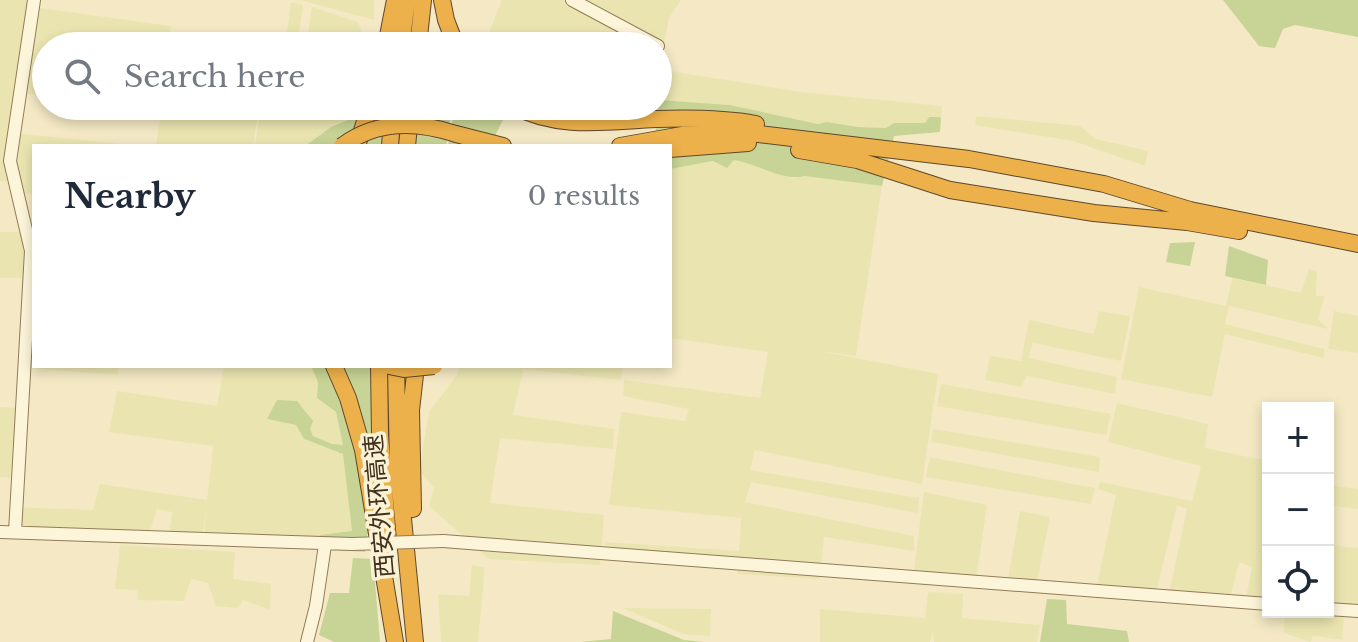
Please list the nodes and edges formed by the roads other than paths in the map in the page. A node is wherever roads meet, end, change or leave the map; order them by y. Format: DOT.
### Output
graph roads {
  1 [pos="34,0"];
  2 [pos="395,0"];
  3 [pos="407,0"];
  4 [pos="423,0"];
  5 [pos="442,0"];
  6 [pos="572,0"];
  7 [pos="389,32"];
  8 [pos="403,32"];
  9 [pos="420,32"];
  10 [pos="452,32"];
  11 [pos="632,32"];
  12 [pos="672,119"];
  13 [pos="365,120"];
  14 [pos="392,120"];
  15 [pos="410,120"];
  16 [pos="556,120"];
  17 [pos="646,120"];
  18 [pos="345,144"];
  19 [pos="358,144"];
  20 [pos="390,144"];
  21 [pos="407,144"];
  22 [pos="495,144"];
  23 [pos="630,144"];
  24 [pos="843,145"];
  25 [pos="672,149"];
  26 [pos="1358,244"];
  27 [pos="1358,254"];
  28 [pos="335,368"];
  29 [pos="379,368"];
  30 [pos="396,368"];
  31 [pos="416,368"];
  32 [pos="0,532"];
  33 [pos="15,532"];
  34 [pos="325,545"];
  35 [pos="1262,604"];
  36 [pos="1334,609"];
  37 [pos="1358,611"];
  38 [pos="307,642"];
  39 [pos="396,642"];
  40 [pos="417,642"];
  1 -- 33 [label="street"];
  2 -- 7 [label="highway"];
  3 -- 8 [label="highway"];
  4 -- 9 [label="highway"];
  5 -- 10 [label="highway"];
  6 -- 11 [label="street"];
  12 -- 24 [label="highway"];
  13 -- 19 [label="highway"];
  14 -- 20 [label="highway"];
  15 -- 21 [label="highway"];
  16 -- 17 [label="highway"];
  18 -- 22 [label="highway, bridge"];
  23 -- 24 [label="highway"];
  24 -- 26 [label="highway"];
  25 -- 27 [label="highway"];
  28 -- 39 [label="highway"];
  29 -- 39 [label="highway, 西安外环高速"];
  30 -- 40 [label="highway, 西安外环高速"];
  31 -- 40 [label="highway"];
  32 -- 33 [label="street"];
  33 -- 34 [label="street"];
  34 -- 35 [label="street, bridge"];
  34 -- 38 [label="street"];
  36 -- 37 [label="street"];
}
